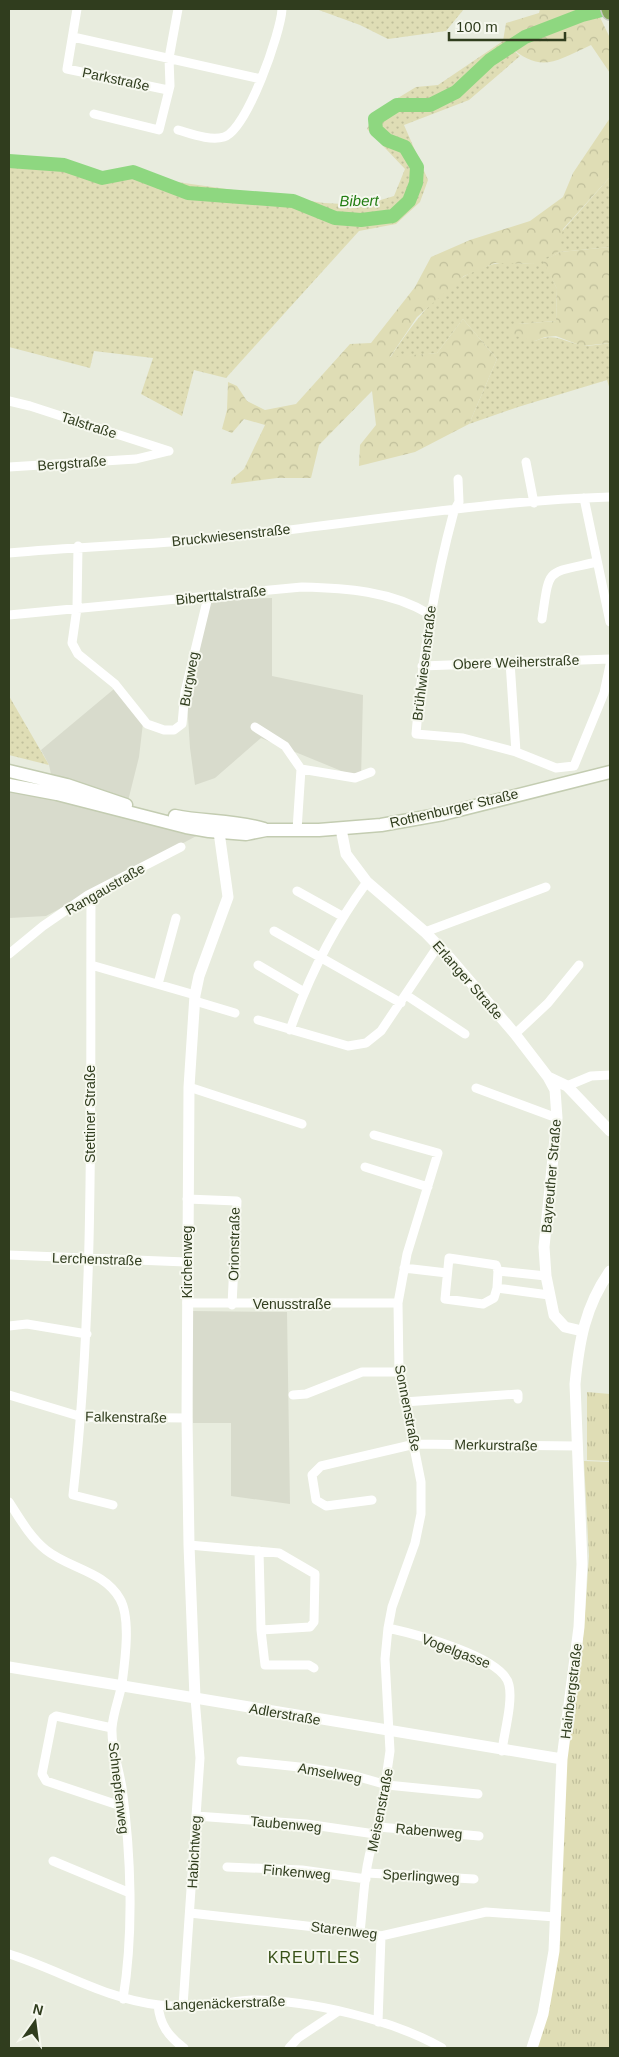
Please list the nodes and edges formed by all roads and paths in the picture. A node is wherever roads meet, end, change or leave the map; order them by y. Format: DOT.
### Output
graph roads {
  1 [pos="77,9"];
  2 [pos="178,9"];
  3 [pos="282,9"];
  4 [pos="73,37"];
  5 [pos="169,58"];
  6 [pos="261,79"];
  7 [pos="168,90"];
  8 [pos="94,114"];
  9 [pos="178,130"];
  10 [pos="9,401"];
  11 [pos="134,440"];
  12 [pos="169,451"];
  13 [pos="136,459"];
  14 [pos="526,462"];
  15 [pos="9,467"];
  16 [pos="458,479"];
  17 [pos="610,497"];
  18 [pos="584,498"];
  19 [pos="534,503"];
  20 [pos="454,511"];
  21 [pos="78,546"];
  22 [pos="9,553"];
  23 [pos="597,562"];
  24 [pos="208,597"];
  25 [pos="76,608"];
  26 [pos="429,614"];
  27 [pos="9,615"];
  28 [pos="542,619"];
  29 [pos="610,622"];
  30 [pos="610,659"];
  31 [pos="510,662"];
  32 [pos="610,665"];
  33 [pos="422,666"];
  34 [pos="254,726"];
  35 [pos="516,752"];
  36 [pos="301,769"];
  37 [pos="9,772"];
  38 [pos="371,772"];
  39 [pos="610,772"];
  40 [pos="9,785"];
  41 [pos="341,829"];
  42 [pos="266,830"];
  43 [pos="297,830"];
  44 [pos="219,832"];
  45 [pos="181,847"];
  46 [pos="367,882"];
  47 [pos="546,887"];
  48 [pos="297,891"];
  49 [pos="88,895"];
  50 [pos="342,916"];
  51 [pos="176,918"];
  52 [pos="274,931"];
  53 [pos="425,932"];
  54 [pos="438,946"];
  55 [pos="9,954"];
  56 [pos="320,957"];
  57 [pos="91,965"];
  58 [pos="258,965"];
  59 [pos="579,965"];
  60 [pos="158,984"];
  61 [pos="304,992"];
  62 [pos="195,998"];
  63 [pos="403,999"];
  64 [pos="235,1013"];
  65 [pos="258,1020"];
  66 [pos="290,1030"];
  67 [pos="466,1034"];
  68 [pos="515,1034"];
  69 [pos="610,1076"];
  70 [pos="548,1077"];
  71 [pos="567,1086"];
  72 [pos="189,1087"];
  73 [pos="476,1088"];
  74 [pos="556,1118"];
  75 [pos="302,1124"];
  76 [pos="608,1127"];
  77 [pos="374,1136"];
  78 [pos="365,1167"];
  79 [pos="428,1186"];
  80 [pos="187,1199"];
  81 [pos="9,1255"];
  82 [pos="89,1258"];
  83 [pos="186,1262"];
  84 [pos="404,1268"];
  85 [pos="498,1271"];
  86 [pos="610,1271"];
  87 [pos="447,1273"];
  88 [pos="546,1276"];
  89 [pos="497,1288"];
  90 [pos="549,1294"];
  91 [pos="186,1303"];
  92 [pos="398,1303"];
  93 [pos="232,1304"];
  94 [pos="9,1326"];
  95 [pos="582,1331"];
  96 [pos="88,1334"];
  97 [pos="399,1372"];
  98 [pos="9,1395"];
  99 [pos="293,1396"];
  100 [pos="518,1399"];
  101 [pos="404,1402"];
  102 [pos="82,1418"];
  103 [pos="187,1418"];
  104 [pos="415,1444"];
  105 [pos="578,1446"];
  106 [pos="372,1500"];
  107 [pos="9,1502"];
  108 [pos="113,1505"];
  109 [pos="189,1545"];
  110 [pos="259,1551"];
  111 [pos="388,1628"];
  112 [pos="261,1630"];
  113 [pos="9,1667"];
  114 [pos="314,1668"];
  115 [pos="122,1685"];
  116 [pos="195,1698"];
  117 [pos="112,1728"];
  118 [pos="390,1732"];
  119 [pos="502,1750"];
  120 [pos="562,1759"];
  121 [pos="241,1761"];
  122 [pos="387,1785"];
  123 [pos="478,1794"];
  124 [pos="124,1807"];
  125 [pos="196,1816"];
  126 [pos="377,1830"];
  127 [pos="479,1836"];
  128 [pos="53,1861"];
  129 [pos="227,1867"];
  130 [pos="366,1876"];
  131 [pos="474,1880"];
  132 [pos="130,1893"];
  133 [pos="190,1913"];
  134 [pos="555,1917"];
  135 [pos="360,1932"];
  136 [pos="381,1936"];
  137 [pos="9,1954"];
  138 [pos="122,1999"];
  139 [pos="158,2005"];
  140 [pos="183,2006"];
  141 [pos="337,2012"];
  142 [pos="378,2022"];
  143 [pos="184,2048"];
  144 [pos="289,2048"];
  145 [pos="442,2048"];
  146 [pos="532,2048"];
  1 -- 4 [label="street, Parkstraße"];
  2 -- 5 [label="street, Parkstraße"];
  3 -- 6 [label="street"];
  4 -- 5 [label="street"];
  4 -- 7 [label="street, Parkstraße"];
  5 -- 6 [label="street"];
  5 -- 7 [label="street, Parkstraße"];
  6 -- 9 [label="street"];
  7 -- 8 [label="street, Parkstraße"];
  10 -- 11 [label="street, Talstraße"];
  11 -- 12 [label="street, Talstraße"];
  11 -- 13 [label="street"];
  12 -- 13 [label="street, Bergstraße"];
  13 -- 15 [label="street, Bergstraße"];
  14 -- 19 [label="street"];
  16 -- 20 [label="street"];
  17 -- 18 [label="street, Bruckwiesenstraße"];
  18 -- 19 [label="street, Bruckwiesenstraße"];
  18 -- 23 [label="street"];
  19 -- 20 [label="street, Bruckwiesenstraße"];
  20 -- 21 [label="street, Bruckwiesenstraße"];
  20 -- 26 [label="street, Brühlwiesenstraße"];
  21 -- 22 [label="street, Bruckwiesenstraße"];
  21 -- 25 [label="street"];
  23 -- 28 [label="street"];
  23 -- 29 [label="street"];
  24 -- 25 [label="street, Biberttalstraße"];
  24 -- 25 [label="street, Burgweg"];
  24 -- 26 [label="street, Biberttalstraße"];
  25 -- 27 [label="street, Biberttalstraße"];
  26 -- 33 [label="street, Brühlwiesenstraße"];
  30 -- 31 [label="street, Obere Weiherstraße"];
  31 -- 33 [label="street, Obere Weiherstraße"];
  31 -- 35 [label="street"];
  32 -- 35 [label="street, Brühlwiesenstraße"];
  33 -- 35 [label="street, Brühlwiesenstraße"];
  34 -- 36 [label="street"];
  36 -- 38 [label="street"];
  36 -- 43 [label="street"];
  37 -- 42 [label="main road, Rothenburger Straße"];
  39 -- 41 [label="main road, Rothenburger Straße"];
  40 -- 44 [label="main road, Rothenburger Straße"];
  41 -- 43 [label="main road, Rothenburger Straße"];
  41 -- 46 [label="street, Erlanger Straße"];
  42 -- 43 [label="main road, Rothenburger Straße"];
  42 -- 44 [label="main road, Rothenburger Straße"];
  44 -- 62 [label="street, Kirchenweg"];
  45 -- 49 [label="street, Rangaustraße"];
  46 -- 50 [label="street"];
  46 -- 53 [label="street, Erlanger Straße"];
  47 -- 53 [label="street"];
  48 -- 50 [label="street"];
  49 -- 55 [label="street, Rangaustraße"];
  49 -- 57 [label="street, Stettiner Straße"];
  50 -- 56 [label="street"];
  51 -- 60 [label="street"];
  52 -- 56 [label="street"];
  53 -- 54 [label="street, Erlanger Straße"];
  54 -- 63 [label="street"];
  54 -- 68 [label="street, Erlanger Straße"];
  56 -- 61 [label="street"];
  56 -- 63 [label="street"];
  57 -- 60 [label="street"];
  57 -- 82 [label="street, Stettiner Straße"];
  58 -- 61 [label="street"];
  59 -- 68 [label="street"];
  60 -- 62 [label="street"];
  61 -- 66 [label="street"];
  62 -- 64 [label="street"];
  62 -- 72 [label="street, Kirchenweg"];
  63 -- 66 [label="street"];
  63 -- 67 [label="street"];
  65 -- 66 [label="street"];
  68 -- 70 [label="street, Erlanger Straße"];
  69 -- 71 [label="street"];
  70 -- 71 [label="street, Erlanger Straße"];
  70 -- 74 [label="street, Bayreuther Straße"];
  71 -- 76 [label="street, Erlanger Straße"];
  72 -- 75 [label="street"];
  72 -- 80 [label="street, Kirchenweg"];
  73 -- 74 [label="street"];
  74 -- 88 [label="street, Bayreuther Straße"];
  77 -- 79 [label="street, Sonnenstraße"];
  78 -- 79 [label="street"];
  79 -- 84 [label="street, Sonnenstraße"];
  80 -- 83 [label="street, Kirchenweg"];
  80 -- 93 [label="street, Orionstraße"];
  81 -- 82 [label="street, Lerchenstraße"];
  82 -- 83 [label="street, Lerchenstraße"];
  82 -- 96 [label="street, Stettiner Straße"];
  83 -- 91 [label="street, Kirchenweg"];
  84 -- 87 [label="street"];
  84 -- 92 [label="street, Sonnenstraße"];
  85 -- 87 [label="street"];
  85 -- 88 [label="street"];
  85 -- 89 [label="street"];
  86 -- 95 [label="street, Hainbergstraße"];
  87 -- 89 [label="street"];
  88 -- 90 [label="street, Bayreuther Straße"];
  89 -- 90 [label="street"];
  90 -- 95 [label="street, Bayreuther Straße"];
  91 -- 93 [label="street, Venusstraße"];
  91 -- 103 [label="street, Kirchenweg"];
  92 -- 93 [label="street, Venusstraße"];
  92 -- 97 [label="street, Sonnenstraße"];
  94 -- 96 [label="street"];
  95 -- 105 [label="street, Hainbergstraße"];
  96 -- 102 [label="street, Stettiner Straße"];
  97 -- 99 [label="street"];
  97 -- 101 [label="street, Sonnenstraße"];
  98 -- 102 [label="street, Falkenstraße"];
  100 -- 101 [label="street"];
  101 -- 104 [label="street, Sonnenstraße"];
  102 -- 103 [label="street, Falkenstraße"];
  102 -- 108 [label="street, Stettiner Straße"];
  103 -- 109 [label="street, Kirchenweg"];
  104 -- 105 [label="street, Merkurstraße"];
  104 -- 106 [label="street, Merkurstraße"];
  104 -- 111 [label="street, Sonnenstraße"];
  105 -- 120 [label="street, Hainbergstraße"];
  107 -- 115 [label="street, Schnepfenweg"];
  109 -- 110 [label="street"];
  109 -- 116 [label="street, Kirchenweg"];
  110 -- 112 [label="street"];
  110 -- 112 [label="street"];
  111 -- 118 [label="street, Meisenstraße"];
  111 -- 119 [label="street, Vogelgasse"];
  112 -- 114 [label="street"];
  113 -- 115 [label="street, Adlerstraße"];
  115 -- 116 [label="street, Adlerstraße"];
  115 -- 117 [label="street, Schnepfenweg"];
  116 -- 118 [label="street, Adlerstraße"];
  116 -- 125 [label="street, Habichtweg"];
  117 -- 124 [label="street, Schnepfenweg"];
  117 -- 124 [label="street"];
  118 -- 119 [label="street, Adlerstraße"];
  118 -- 122 [label="street, Meisenstraße"];
  119 -- 120 [label="street, Adlerstraße"];
  120 -- 134 [label="street, Hainbergstraße"];
  121 -- 122 [label="street, Amselweg"];
  122 -- 123 [label="street, Amselweg"];
  122 -- 126 [label="street, Meisenstraße"];
  124 -- 132 [label="street, Schnepfenweg"];
  125 -- 126 [label="street, Taubenweg"];
  125 -- 133 [label="street, Habichtweg"];
  126 -- 127 [label="street, Rabenweg"];
  126 -- 130 [label="street, Meisenstraße"];
  128 -- 132 [label="street"];
  129 -- 130 [label="street, Finkenweg"];
  130 -- 131 [label="street, Sperlingweg"];
  130 -- 135 [label="street, Meisenstraße"];
  132 -- 138 [label="street, Schnepfenweg"];
  133 -- 135 [label="street, Starenweg"];
  133 -- 140 [label="street, Habichtweg"];
  134 -- 136 [label="street, Starenweg"];
  134 -- 146 [label="street, Hainbergstraße"];
  135 -- 136 [label="street, Starenweg"];
  136 -- 142 [label="street"];
  137 -- 138 [label="street, Langenäckerstraße"];
  138 -- 139 [label="street, Langenäckerstraße"];
  139 -- 140 [label="street, Langenäckerstraße"];
  139 -- 143 [label="street"];
  140 -- 141 [label="street, Langenäckerstraße"];
  141 -- 142 [label="street, Langenäckerstraße"];
  141 -- 144 [label="street"];
  142 -- 145 [label="street, Langenäckerstraße"];
}
